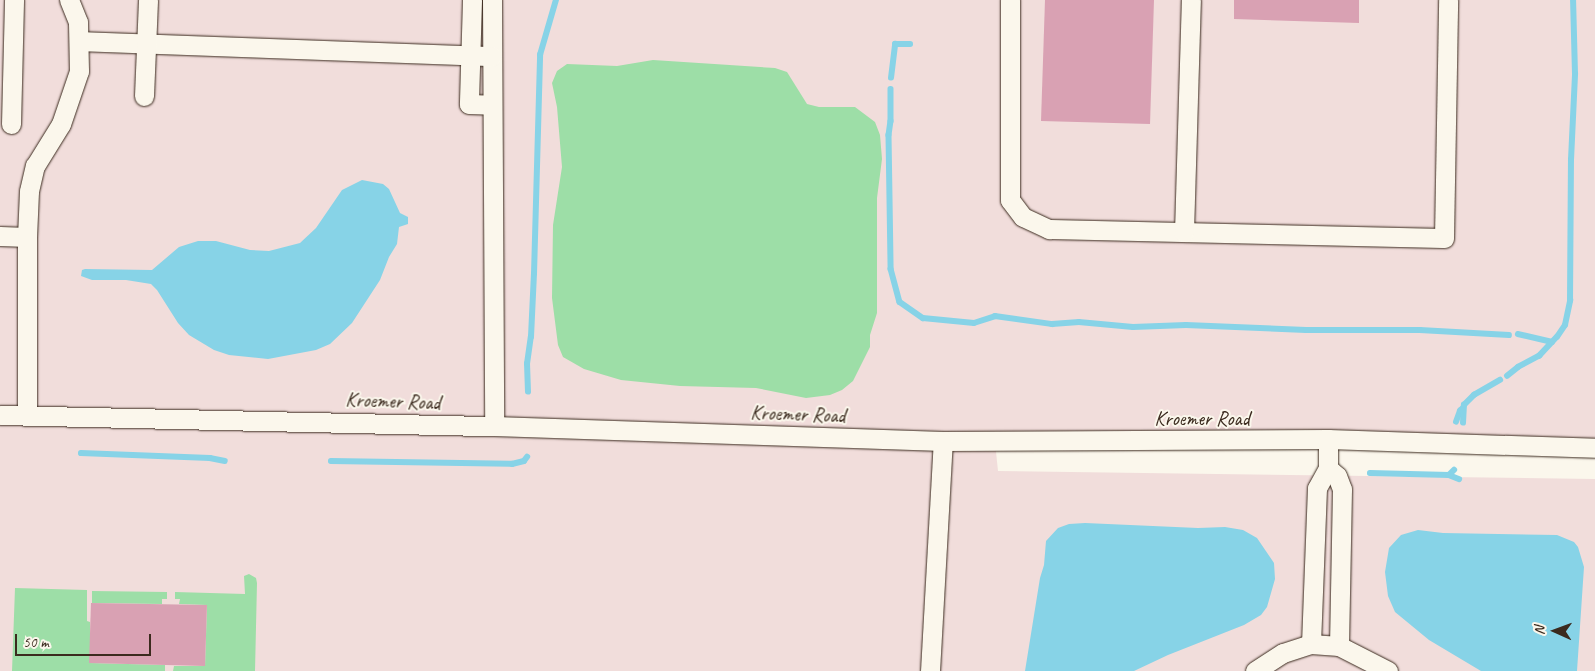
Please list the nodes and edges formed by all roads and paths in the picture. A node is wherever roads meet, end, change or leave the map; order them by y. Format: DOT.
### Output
graph roads {
  1 [pos="14,0"];
  2 [pos="69,0"];
  3 [pos="148,0"];
  4 [pos="472,0"];
  5 [pos="492,0"];
  6 [pos="1010,0"];
  7 [pos="1192,0"];
  8 [pos="1448,0"];
  9 [pos="80,41"];
  10 [pos="146,43"];
  11 [pos="470,55"];
  12 [pos="492,56"];
  13 [pos="144,96"];
  14 [pos="492,105"];
  15 [pos="11,124"];
  16 [pos="1184,232"];
  17 [pos="0,236"];
  18 [pos="27,237"];
  19 [pos="0,415"];
  20 [pos="27,416"];
  21 [pos="494,426"];
  22 [pos="1328,439"];
  23 [pos="942,441"];
  24 [pos="1595,448"];
  25 [pos="1328,468"];
  26 [pos="1311,644"];
  27 [pos="1339,646"];
  28 [pos="930,671"];
  29 [pos="1256,671"];
  30 [pos="1388,671"];
  1 -- 15 [label="street"];
  2 -- 9 [label="street"];
  3 -- 10 [label="street"];
  4 -- 11 [label="street"];
  5 -- 12 [label="street"];
  6 -- 16 [label="street"];
  7 -- 16 [label="street"];
  8 -- 16 [label="street"];
  9 -- 10 [label="street"];
  9 -- 18 [label="street"];
  10 -- 11 [label="street"];
  10 -- 13 [label="street"];
  11 -- 12 [label="street"];
  11 -- 14 [label="street"];
  12 -- 14 [label="street"];
  14 -- 21 [label="street"];
  17 -- 18 [label="street"];
  18 -- 20 [label="street"];
  19 -- 20 [label="street, Kroemer Road"];
  20 -- 21 [label="street, Kroemer Road"];
  21 -- 23 [label="street, Kroemer Road"];
  22 -- 23 [label="street, Kroemer Road"];
  22 -- 24 [label="street, Kroemer Road"];
  22 -- 25 [label="street"];
  23 -- 28 [label="street"];
  25 -- 26 [label="street"];
  25 -- 27 [label="street"];
  26 -- 27 [label="street"];
  26 -- 29 [label="street"];
  27 -- 30 [label="street"];
}
